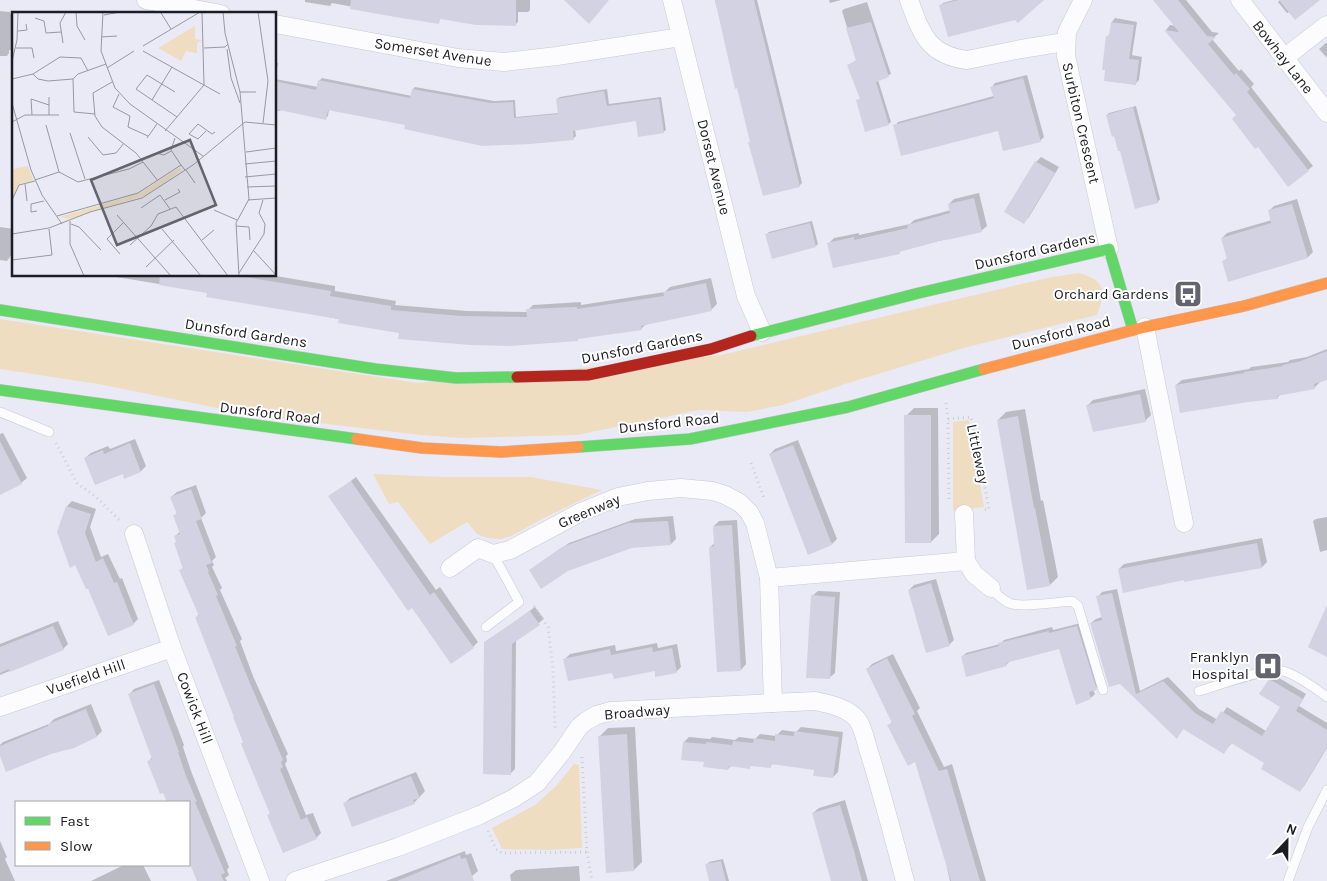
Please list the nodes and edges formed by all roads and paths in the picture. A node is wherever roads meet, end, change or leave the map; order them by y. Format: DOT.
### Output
graph roads {
  1 [pos="146,0"];
  2 [pos="672,0"];
  3 [pos="909,0"];
  4 [pos="1083,0"];
  5 [pos="1240,0"];
  6 [pos="210,12"];
  7 [pos="276,24"];
  8 [pos="1327,25"];
  9 [pos="681,37"];
  10 [pos="1066,42"];
  11 [pos="1284,58"];
  12 [pos="1327,113"];
  13 [pos="1109,249"];
  14 [pos="1327,283"];
  15 [pos="0,310"];
  16 [pos="1139,328"];
  17 [pos="762,332"];
  18 [pos="0,390"];
  19 [pos="0,412"];
  20 [pos="49,432"];
  21 [pos="964,514"];
  22 [pos="1184,523"];
  23 [pos="134,534"];
  24 [pos="493,554"];
  25 [pos="966,561"];
  26 [pos="450,568"];
  27 [pos="769,578"];
  28 [pos="991,588"];
  29 [pos="533,604"];
  30 [pos="486,627"];
  31 [pos="172,648"];
  32 [pos="1103,690"];
  33 [pos="1199,691"];
  34 [pos="1327,696"];
  35 [pos="773,703"];
  36 [pos="0,707"];
  37 [pos="562,752"];
  38 [pos="582,756"];
  39 [pos="1327,790"];
  40 [pos="480,815"];
  41 [pos="587,852"];
  42 [pos="260,881"];
  43 [pos="295,881"];
  44 [pos="592,881"];
  45 [pos="905,881"];
  46 [pos="1288,881"];
  1 -- 6 [label="street"];
  2 -- 9 [label="street, Dorset Avenue"];
  3 -- 10 [label="street"];
  4 -- 10 [label="street, Surbiton Crescent"];
  5 -- 11 [label="street, Bowhay Lane"];
  7 -- 9 [label="street, Somerset Avenue"];
  8 -- 11 [label="street"];
  9 -- 17 [label="street, Dorset Avenue"];
  10 -- 13 [label="street, Surbiton Crescent"];
  11 -- 12 [label="street, Bowhay Lane"];
  13 -- 16 [label="main road, Dunsford Gardens"];
  13 -- 17 [label="main road, Dunsford Gardens"];
  14 -- 16 [label="main road, Dunsford Road"];
  15 -- 17 [label="main road, Dunsford Gardens"];
  16 -- 18 [label="main road, Dunsford Road"];
  16 -- 22 [label="street"];
  19 -- 20 [label="lane"];
  20 -- 23 [label="path"];
  21 -- 21 [label="path, Littleway"];
  21 -- 25 [label="street"];
  23 -- 31 [label="street, Cowick Hill"];
  24 -- 26 [label="street, Greenway"];
  24 -- 27 [label="street, Greenway"];
  24 -- 30 [label="lane"];
  25 -- 27 [label="street"];
  25 -- 28 [label="street"];
  27 -- 35 [label="street, Greenway"];
  28 -- 32 [label="lane"];
  29 -- 37 [label="path"];
  31 -- 36 [label="street, Vuefield Hill"];
  31 -- 42 [label="street, Cowick Hill"];
  33 -- 34 [label="lane"];
  35 -- 37 [label="street, Broadway"];
  35 -- 45 [label="street, Broadway"];
  37 -- 40 [label="street, Broadway"];
  38 -- 41 [label="path"];
  39 -- 46 [label="lane"];
  40 -- 41 [label="path"];
  40 -- 43 [label="street, Broadway"];
  41 -- 44 [label="path"];
}
